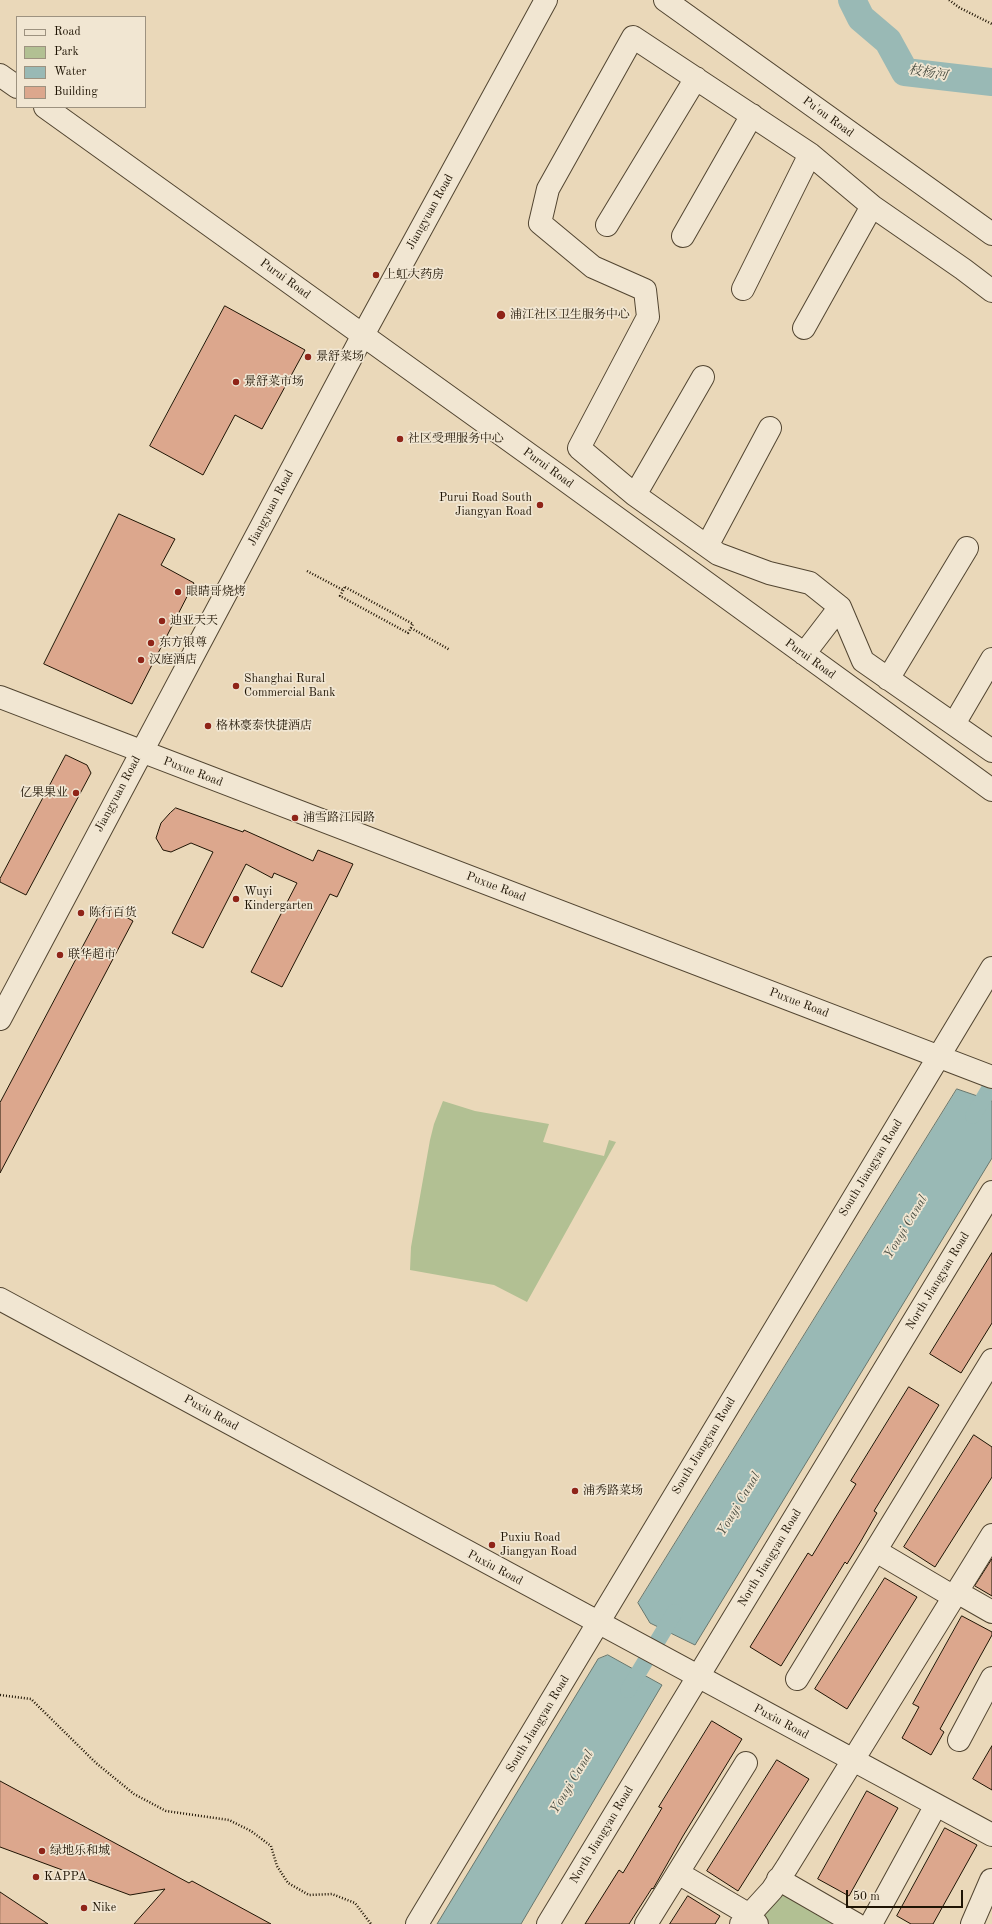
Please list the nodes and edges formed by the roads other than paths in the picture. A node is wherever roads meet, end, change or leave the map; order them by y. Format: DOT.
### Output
graph roads {
  1 [pos="546,0"];
  2 [pos="665,0"];
  3 [pos="0,75"];
  4 [pos="696,78"];
  5 [pos="16,86"];
  6 [pos="46,108"];
  7 [pos="752,115"];
  8 [pos="810,154"];
  9 [pos="872,206"];
  10 [pos="608,225"];
  11 [pos="992,234"];
  12 [pos="683,236"];
  13 [pos="743,289"];
  14 [pos="992,291"];
  15 [pos="804,328"];
  16 [pos="363,335"];
  17 [pos="703,376"];
  18 [pos="770,428"];
  19 [pos="635,495"];
  20 [pos="707,546"];
  21 [pos="967,548"];
  22 [pos="840,607"];
  23 [pos="804,654"];
  24 [pos="992,659"];
  25 [pos="888,678"];
  26 [pos="0,697"];
  27 [pos="954,724"];
  28 [pos="992,751"];
  29 [pos="141,752"];
  30 [pos="992,790"];
  31 [pos="992,968"];
  32 [pos="0,1019"];
  33 [pos="938,1056"];
  34 [pos="992,1077"];
  35 [pos="992,1192"];
  36 [pos="0,1299"];
  37 [pos="992,1360"];
  38 [pos="992,1535"];
  39 [pos="876,1552"];
  40 [pos="955,1594"];
  41 [pos="992,1612"];
  42 [pos="598,1623"];
  43 [pos="689,1673"];
  44 [pos="992,1678"];
  45 [pos="797,1679"];
  46 [pos="959,1740"];
  47 [pos="853,1760"];
  48 [pos="746,1763"];
  49 [pos="936,1805"];
  50 [pos="992,1835"];
  51 [pos="678,1873"];
  52 [pos="778,1879"];
  53 [pos="991,1880"];
  54 [pos="749,1921"];
  55 [pos="417,1924"];
  56 [pos="548,1924"];
  57 [pos="646,1924"];
  58 [pos="856,1924"];
  59 [pos="871,1924"];
  60 [pos="972,1924"];
  1 -- 16 [label="street, Jiangyuan Road"];
  2 -- 11 [label="street, Pu'ou Road"];
  3 -- 5 [label="street"];
  4 -- 7 [label="street"];
  4 -- 10 [label="street"];
  4 -- 19 [label="street"];
  6 -- 16 [label="street, Purui Road"];
  7 -- 8 [label="street"];
  7 -- 12 [label="street"];
  8 -- 9 [label="street"];
  8 -- 13 [label="street"];
  9 -- 14 [label="street"];
  9 -- 15 [label="street"];
  16 -- 23 [label="street, Purui Road"];
  16 -- 29 [label="street, Jiangyuan Road"];
  17 -- 19 [label="street"];
  18 -- 20 [label="street"];
  19 -- 20 [label="street"];
  20 -- 22 [label="street"];
  21 -- 25 [label="street"];
  22 -- 23 [label="street"];
  22 -- 25 [label="street"];
  23 -- 30 [label="street, Purui Road"];
  24 -- 27 [label="street"];
  25 -- 27 [label="street"];
  26 -- 29 [label="street, Puxue Road"];
  27 -- 28 [label="street"];
  29 -- 32 [label="street, Jiangyuan Road"];
  29 -- 33 [label="street, Puxue Road"];
  31 -- 33 [label="street, South Jiangyan Road"];
  33 -- 34 [label="street, Puxue Road"];
  33 -- 42 [label="street, South Jiangyan Road"];
  35 -- 43 [label="street, North Jiangyan Road"];
  36 -- 42 [label="street, Puxiu Road"];
  37 -- 39 [label="street"];
  38 -- 40 [label="street"];
  39 -- 40 [label="street"];
  39 -- 45 [label="street"];
  40 -- 41 [label="street"];
  40 -- 47 [label="street"];
  42 -- 43 [label="street, Puxiu Road"];
  42 -- 55 [label="street, South Jiangyan Road"];
  43 -- 47 [label="street, Puxiu Road"];
  43 -- 56 [label="street, North Jiangyan Road"];
  44 -- 46 [label="street"];
  47 -- 49 [label="street, Puxiu Road"];
  47 -- 52 [label="street"];
  48 -- 51 [label="street"];
  49 -- 50 [label="street, Puxiu Road"];
  49 -- 59 [label="street"];
  51 -- 54 [label="street"];
  51 -- 57 [label="street"];
  52 -- 54 [label="street"];
  52 -- 58 [label="street"];
  53 -- 60 [label="street"];
}
